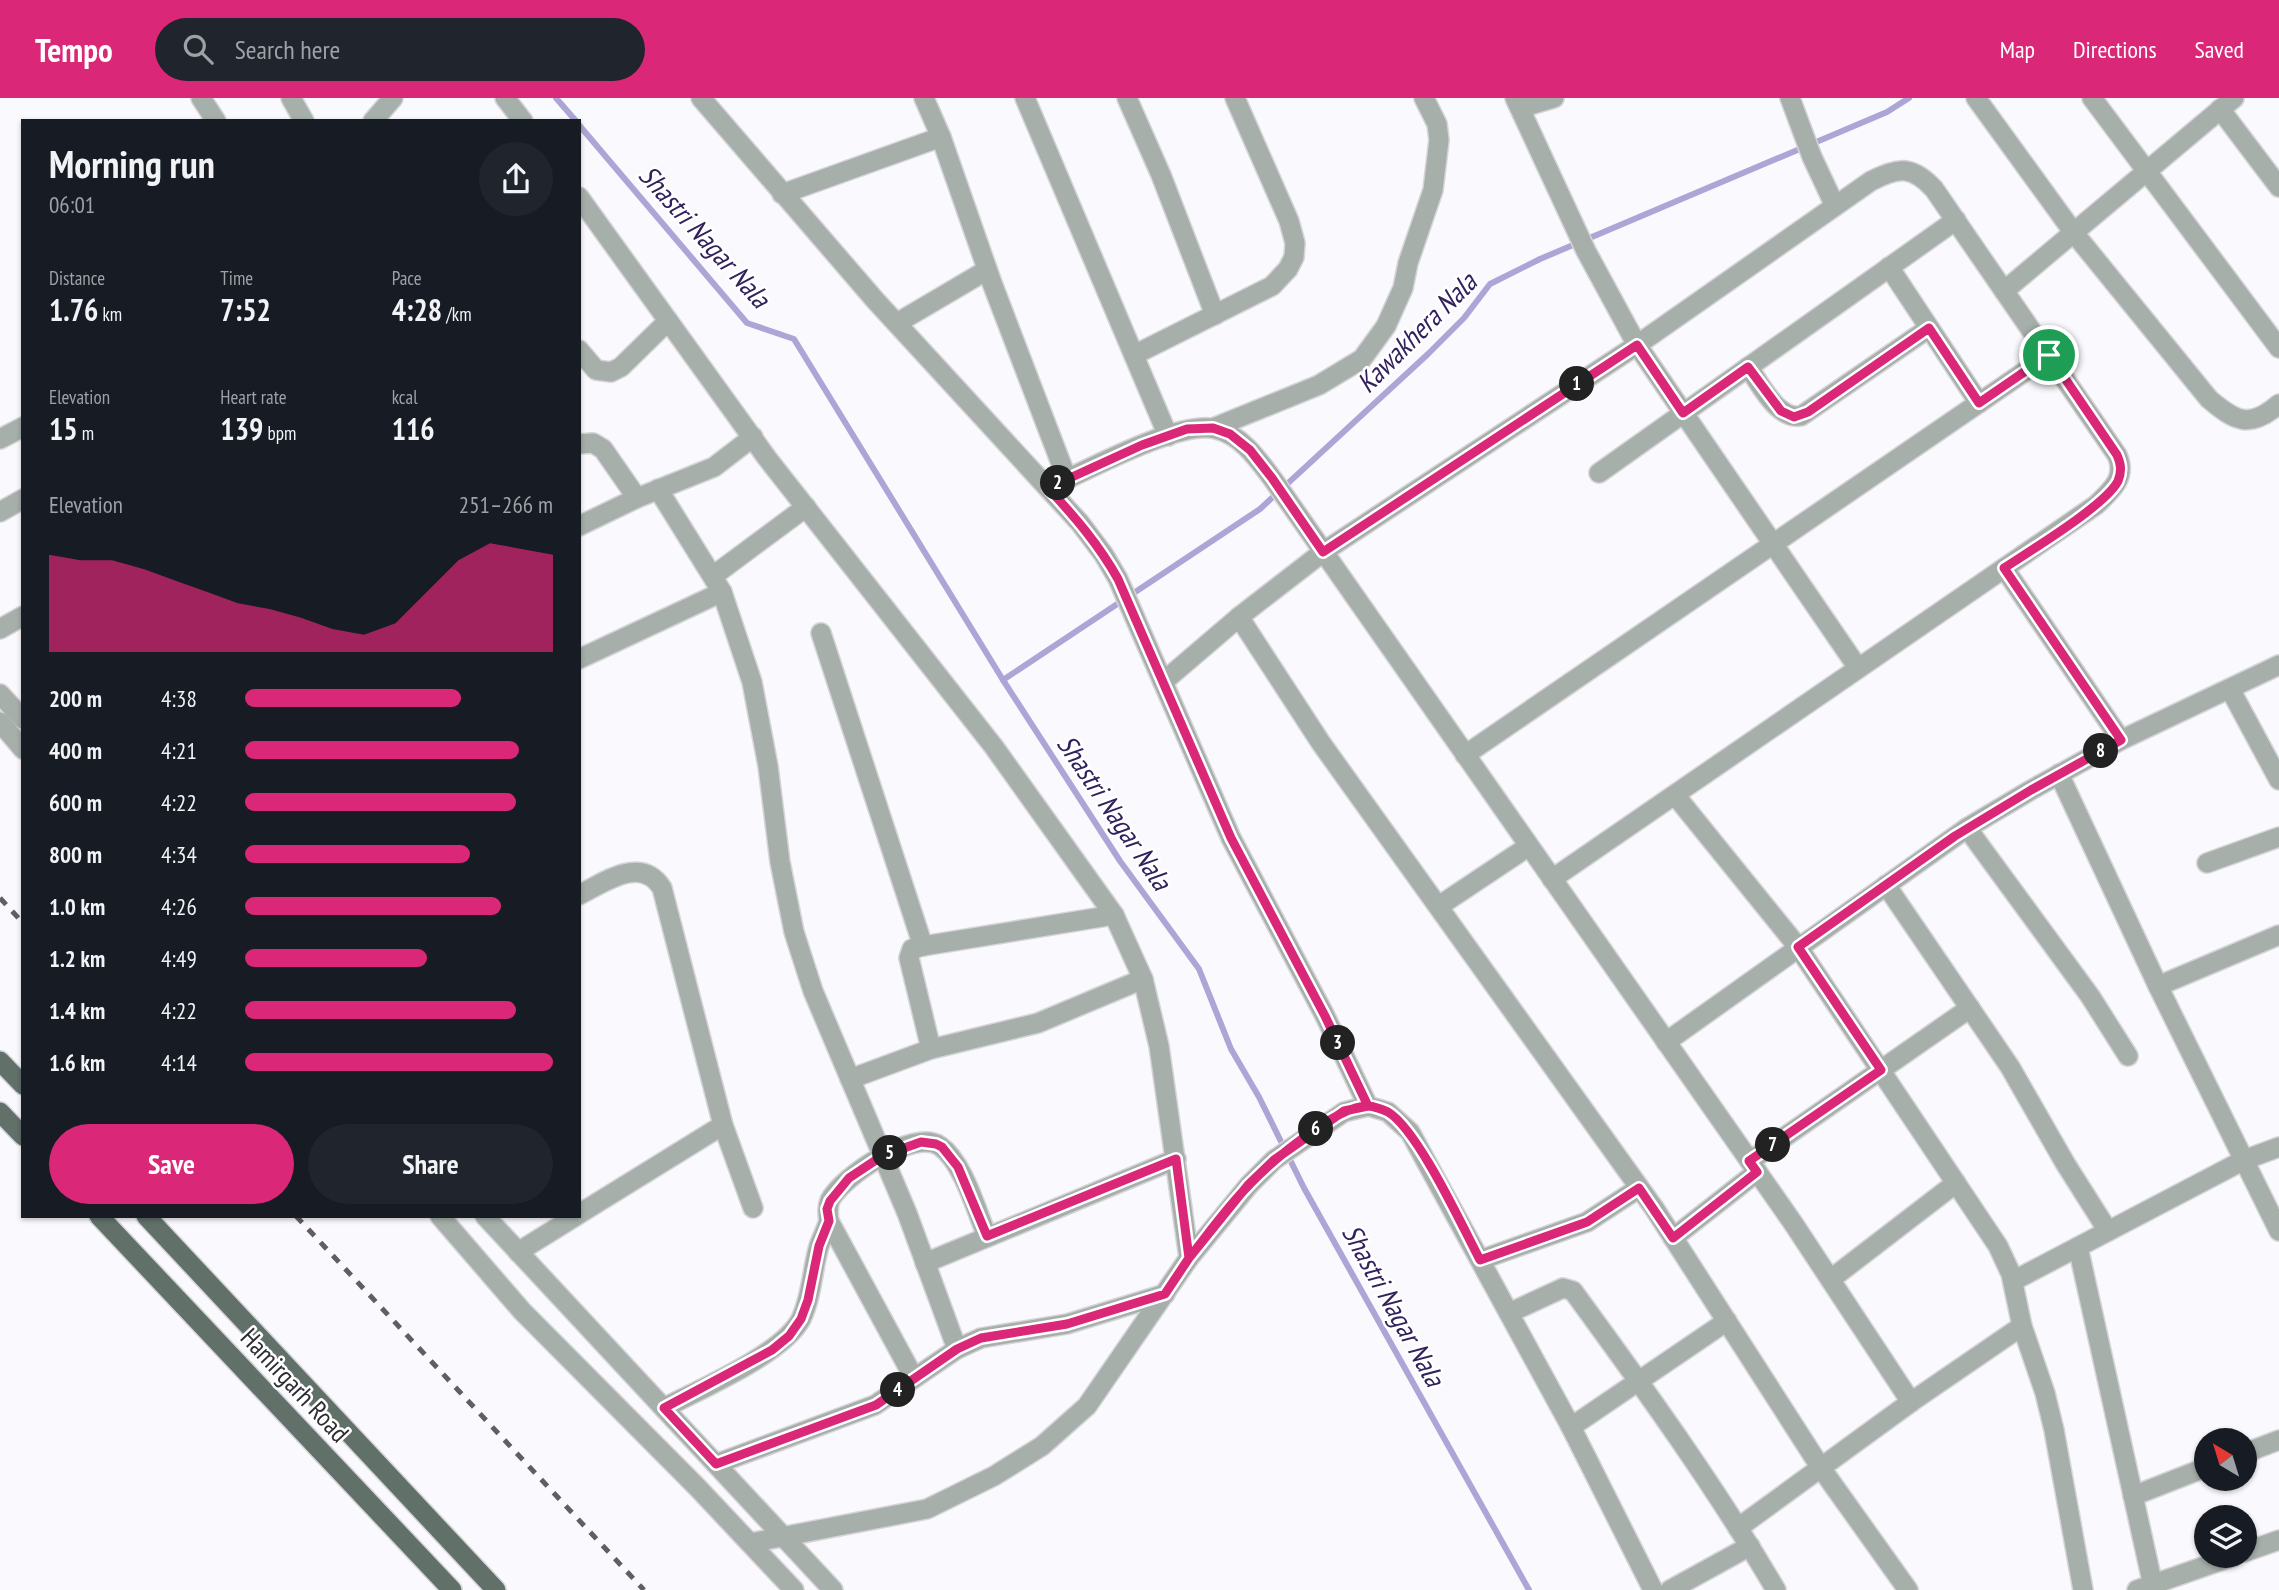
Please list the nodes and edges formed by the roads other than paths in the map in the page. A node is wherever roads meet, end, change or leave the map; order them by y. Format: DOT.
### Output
graph roads {
  1 [pos="201,98"];
  2 [pos="291,98"];
  3 [pos="393,98"];
  4 [pos="505,98"];
  5 [pos="701,98"];
  6 [pos="924,98"];
  7 [pos="1025,98"];
  8 [pos="1126,98"];
  9 [pos="1235,98"];
  10 [pos="1424,98"];
  11 [pos="1553,98"];
  12 [pos="1790,98"];
  13 [pos="1976,98"];
  14 [pos="2092,98"];
  15 [pos="1518,103"];
  16 [pos="2227,104"];
  17 [pos="215,119"];
  18 [pos="303,119"];
  19 [pos="375,119"];
  20 [pos="521,119"];
  21 [pos="941,137"];
  22 [pos="2148,170"];
  23 [pos="2279,187"];
  24 [pos="782,194"];
  25 [pos="581,200"];
  26 [pos="1835,206"];
  27 [pos="1956,220"];
  28 [pos="2074,233"];
  29 [pos="1889,267"];
  30 [pos="987,270"];
  31 [pos="2004,291"];
  32 [pos="1215,315"];
  33 [pos="668,321"];
  34 [pos="897,323"];
  35 [pos="1929,328"];
  36 [pos="1637,345"];
  37 [pos="2279,348"];
  38 [pos="581,352"];
  39 [pos="1134,355"];
  40 [pos="2049,355"];
  41 [pos="1748,367"];
  42 [pos="1979,403"];
  43 [pos="2279,404"];
  44 [pos="1683,413"];
  45 [pos="21,428"];
  46 [pos="1213,428"];
  47 [pos="1168,436"];
  48 [pos="753,438"];
  49 [pos="0,439"];
  50 [pos="581,444"];
  51 [pos="1600,472"];
  52 [pos="1067,480"];
  53 [pos="1048,488"];
  54 [pos="658,489"];
  55 [pos="637,498"];
  56 [pos="21,500"];
  57 [pos="806,507"];
  58 [pos="0,512"];
  59 [pos="581,525"];
  60 [pos="1773,542"];
  61 [pos="1323,552"];
  62 [pos="2004,568"];
  63 [pos="718,584"];
  64 [pos="21,617"];
  65 [pos="1239,617"];
  66 [pos="0,629"];
  67 [pos="821,633"];
  68 [pos="581,658"];
  69 [pos="2279,665"];
  70 [pos="1858,668"];
  71 [pos="1163,682"];
  72 [pos="2230,689"];
  73 [pos="0,694"];
  74 [pos="21,717"];
  75 [pos="0,722"];
  76 [pos="2121,740"];
  77 [pos="21,747"];
  78 [pos="1465,755"];
  79 [pos="2277,769"];
  80 [pos="2059,774"];
  81 [pos="1675,794"];
  82 [pos="1967,828"];
  83 [pos="2279,837"];
  84 [pos="1529,846"];
  85 [pos="2207,863"];
  86 [pos="1552,879"];
  87 [pos="1886,885"];
  88 [pos="581,894"];
  89 [pos="1439,906"];
  90 [pos="1114,915"];
  91 [pos="2279,935"];
  92 [pos="923,946"];
  93 [pos="1798,947"];
  94 [pos="1143,979"];
  95 [pos="2158,986"];
  96 [pos="1970,1008"];
  97 [pos="1666,1042"];
  98 [pos="931,1049"];
  99 [pos="2128,1056"];
  100 [pos="0,1061"];
  101 [pos="1881,1070"];
  102 [pos="850,1079"];
  103 [pos="21,1083"];
  104 [pos="1368,1106"];
  105 [pos="0,1112"];
  106 [pos="723,1125"];
  107 [pos="21,1134"];
  108 [pos="2279,1147"];
  109 [pos="882,1156"];
  110 [pos="1176,1159"];
  111 [pos="2244,1160"];
  112 [pos="1753,1166"];
  113 [pos="1956,1183"];
  114 [pos="1639,1188"];
  115 [pos="753,1208"];
  116 [pos="581,1213"];
  117 [pos="101,1218"];
  118 [pos="148,1218"];
  119 [pos="442,1218"];
  120 [pos="487,1218"];
  121 [pos="573,1218"];
  122 [pos="829,1221"];
  123 [pos="2108,1231"];
  124 [pos="2279,1231"];
  125 [pos="987,1236"];
  126 [pos="1673,1238"];
  127 [pos="2078,1247"];
  128 [pos="518,1252"];
  129 [pos="1189,1258"];
  130 [pos="1480,1260"];
  131 [pos="926,1263"];
  132 [pos="1831,1279"];
  133 [pos="2012,1281"];
  134 [pos="1165,1294"];
  135 [pos="1509,1313"];
  136 [pos="1727,1321"];
  137 [pos="2022,1326"];
  138 [pos="957,1349"];
  139 [pos="914,1378"];
  140 [pos="1638,1381"];
  141 [pos="1911,1402"];
  142 [pos="664,1408"];
  143 [pos="1571,1427"];
  144 [pos="2279,1440"];
  145 [pos="2258,1448"];
  146 [pos="716,1464"];
  147 [pos="1821,1468"];
  148 [pos="2194,1472"];
  149 [pos="2133,1496"];
  150 [pos="1738,1528"];
  151 [pos="783,1537"];
  152 [pos="2279,1540"];
  153 [pos="750,1542"];
  154 [pos="1750,1546"];
  155 [pos="2257,1548"];
  156 [pos="2202,1568"];
  157 [pos="2148,1588"];
  158 [pos="452,1590"];
  159 [pos="496,1590"];
  160 [pos="794,1590"];
  161 [pos="833,1590"];
  162 [pos="1653,1590"];
  163 [pos="1670,1590"];
  164 [pos="1776,1590"];
  165 [pos="1908,1590"];
  166 [pos="2083,1590"];
  1 -- 17 [label="street"];
  2 -- 18 [label="street"];
  3 -- 19 [label="street"];
  4 -- 20 [label="street"];
  5 -- 24 [label="street"];
  6 -- 21 [label="street"];
  7 -- 39 [label="street"];
  8 -- 32 [label="street"];
  9 -- 32 [label="street"];
  10 -- 46 [label="street"];
  11 -- 15 [label="street"];
  12 -- 26 [label="street"];
  13 -- 28 [label="street"];
  14 -- 22 [label="street"];
  15 -- 36 [label="street"];
  16 -- 22 [label="street"];
  16 -- 23 [label="street"];
  21 -- 24 [label="street"];
  21 -- 30 [label="street"];
  22 -- 28 [label="street"];
  22 -- 37 [label="street"];
  24 -- 34 [label="street"];
  25 -- 33 [label="street"];
  26 -- 27 [label="street"];
  26 -- 36 [label="street"];
  27 -- 29 [label="street"];
  27 -- 31 [label="street"];
  28 -- 31 [label="street"];
  28 -- 43 [label="street"];
  29 -- 35 [label="street"];
  29 -- 41 [label="street"];
  30 -- 34 [label="street"];
  30 -- 52 [label="street"];
  31 -- 40 [label="street"];
  32 -- 39 [label="street"];
  33 -- 38 [label="street"];
  33 -- 48 [label="street"];
  34 -- 53 [label="street"];
  35 -- 41 [label="street"];
  35 -- 42 [label="street"];
  36 -- 44 [label="street"];
  36 -- 61 [label="street"];
  39 -- 47 [label="street"];
  40 -- 42 [label="street"];
  40 -- 62 [label="street"];
  41 -- 44 [label="street"];
  42 -- 60 [label="street"];
  44 -- 51 [label="street"];
  44 -- 60 [label="street"];
  45 -- 49 [label="street"];
  46 -- 47 [label="street"];
  46 -- 61 [label="street"];
  47 -- 52 [label="street"];
  48 -- 54 [label="street"];
  48 -- 57 [label="street"];
  50 -- 55 [label="street"];
  52 -- 53 [label="street"];
  53 -- 71 [label="street"];
  54 -- 55 [label="street"];
  54 -- 63 [label="street"];
  55 -- 59 [label="street"];
  56 -- 58 [label="street"];
  57 -- 63 [label="street"];
  57 -- 90 [label="street"];
  60 -- 70 [label="street"];
  60 -- 78 [label="street"];
  61 -- 65 [label="street"];
  61 -- 78 [label="street"];
  62 -- 70 [label="street"];
  62 -- 76 [label="street"];
  63 -- 68 [label="street"];
  63 -- 102 [label="street"];
  64 -- 66 [label="street"];
  65 -- 71 [label="street"];
  65 -- 89 [label="street"];
  67 -- 92 [label="street"];
  69 -- 72 [label="street"];
  70 -- 81 [label="street"];
  71 -- 104 [label="street"];
  72 -- 76 [label="street"];
  72 -- 79 [label="street"];
  73 -- 74 [label="street"];
  75 -- 77 [label="street"];
  76 -- 80 [label="street"];
  78 -- 84 [label="street"];
  80 -- 82 [label="street"];
  80 -- 95 [label="street"];
  81 -- 86 [label="street"];
  81 -- 93 [label="street"];
  82 -- 87 [label="street"];
  82 -- 99 [label="street"];
  83 -- 85 [label="street"];
  84 -- 86 [label="street"];
  84 -- 89 [label="street"];
  86 -- 97 [label="street"];
  87 -- 93 [label="street"];
  87 -- 96 [label="street"];
  88 -- 106 [label="street"];
  89 -- 114 [label="street"];
  90 -- 92 [label="street"];
  90 -- 94 [label="street"];
  91 -- 95 [label="street"];
  92 -- 98 [label="street"];
  93 -- 97 [label="street"];
  93 -- 101 [label="street"];
  94 -- 98 [label="street"];
  94 -- 110 [label="street"];
  95 -- 111 [label="street"];
  96 -- 101 [label="street"];
  96 -- 123 [label="street"];
  97 -- 112 [label="street"];
  98 -- 102 [label="street"];
  100 -- 103 [label="main road"];
  101 -- 112 [label="street"];
  101 -- 113 [label="street"];
  102 -- 109 [label="street"];
  104 -- 129 [label="street"];
  104 -- 130 [label="street"];
  105 -- 107 [label="main road"];
  106 -- 115 [label="street"];
  106 -- 116 [label="street"];
  108 -- 111 [label="street"];
  109 -- 122 [label="street"];
  109 -- 125 [label="street"];
  109 -- 131 [label="street"];
  110 -- 125 [label="street"];
  110 -- 129 [label="street"];
  111 -- 123 [label="street"];
  111 -- 124 [label="street"];
  112 -- 126 [label="street"];
  112 -- 132 [label="street"];
  113 -- 132 [label="street"];
  113 -- 133 [label="street"];
  114 -- 126 [label="street"];
  114 -- 130 [label="street"];
  117 -- 158 [label="main road, Hamirgarh Road"];
  118 -- 159 [label="main road, Hamirgarh Road"];
  119 -- 153 [label="street"];
  120 -- 128 [label="street"];
  121 -- 128 [label="street"];
  122 -- 139 [label="street"];
  122 -- 142 [label="street"];
  123 -- 127 [label="street"];
  125 -- 131 [label="street"];
  126 -- 136 [label="street"];
  127 -- 133 [label="street"];
  127 -- 149 [label="street"];
  128 -- 142 [label="street"];
  129 -- 134 [label="street"];
  130 -- 135 [label="street"];
  131 -- 138 [label="street"];
  132 -- 141 [label="street"];
  133 -- 137 [label="street"];
  134 -- 138 [label="street"];
  134 -- 151 [label="street"];
  135 -- 140 [label="street"];
  135 -- 143 [label="street"];
  136 -- 140 [label="street"];
  136 -- 147 [label="street"];
  137 -- 141 [label="street"];
  137 -- 166 [label="street"];
  138 -- 139 [label="street"];
  139 -- 146 [label="street"];
  140 -- 143 [label="street"];
  140 -- 150 [label="street"];
  141 -- 147 [label="street"];
  142 -- 146 [label="street"];
  143 -- 162 [label="street"];
  144 -- 145 [label="street"];
  146 -- 151 [label="street"];
  147 -- 150 [label="street"];
  147 -- 165 [label="street"];
  148 -- 149 [label="street"];
  149 -- 157 [label="street"];
  150 -- 154 [label="street"];
  151 -- 153 [label="street"];
  151 -- 161 [label="street"];
  152 -- 155 [label="street"];
  153 -- 160 [label="street"];
  154 -- 163 [label="street"];
  154 -- 164 [label="street"];
  156 -- 157 [label="street"];
}
